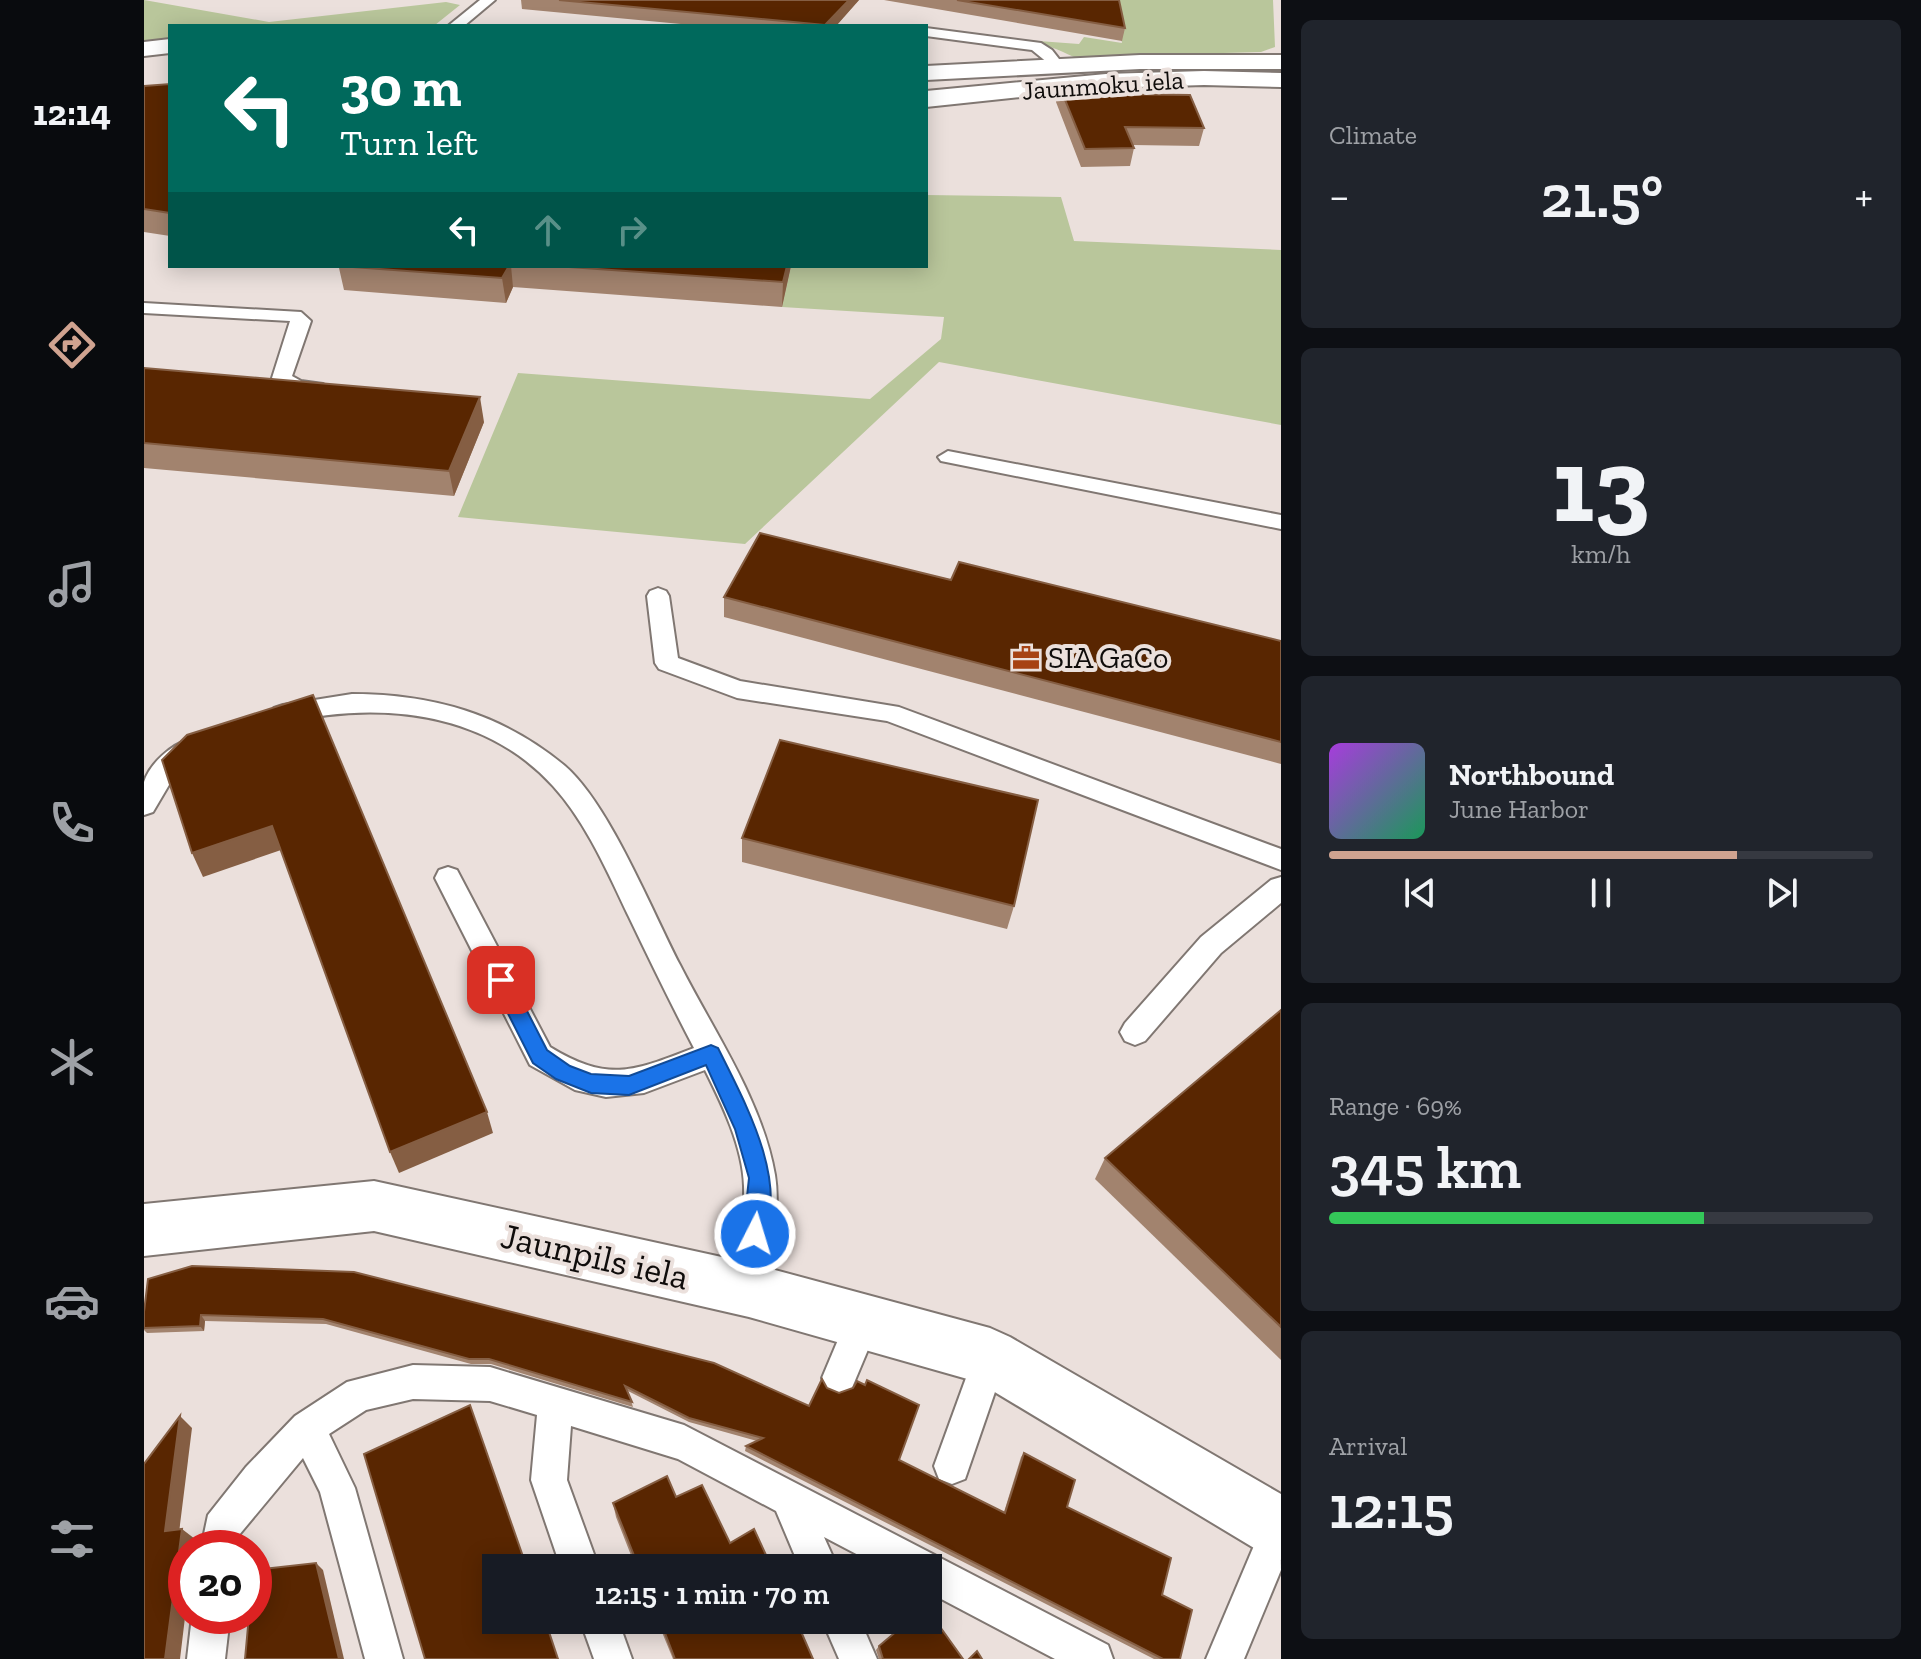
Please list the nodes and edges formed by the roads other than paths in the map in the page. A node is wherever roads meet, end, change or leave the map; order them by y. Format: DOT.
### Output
graph roads {
  1 [pos="488,0"];
  2 [pos="458,24"];
  3 [pos="928,32"];
  4 [pos="168,46"];
  5 [pos="144,49"];
  6 [pos="1281,62"];
  7 [pos="1059,68"];
  8 [pos="928,73"];
  9 [pos="1100,73"];
  10 [pos="1281,80"];
  11 [pos="928,99"];
  12 [pos="144,308"];
  13 [pos="342,389"];
  14 [pos="948,457"];
  15 [pos="1281,522"];
  16 [pos="658,596"];
  17 [pos="263,720"];
  18 [pos="216,736"];
  19 [pos="144,805"];
  20 [pos="1281,860"];
  21 [pos="448,878"];
  22 [pos="1281,888"];
  23 [pos="1135,1032"];
  24 [pos="711,1054"];
  25 [pos="144,1230"];
  26 [pos="749,1290"];
  27 [pos="863,1321"];
  28 [pos="990,1357"];
  29 [pos="839,1378"];
  30 [pos="555,1403"];
  31 [pos="307,1428"];
  32 [pos="952,1466"];
  33 [pos="789,1498"];
  34 [pos="1280,1529"];
  35 [pos="221,1530"];
  36 [pos="575,1554"];
  37 [pos="813,1554"];
  38 [pos="895,1554"];
  39 [pos="942,1579"];
  40 [pos="209,1634"];
  41 [pos="604,1634"];
  42 [pos="847,1634"];
  43 [pos="206,1659"];
  44 [pos="384,1659"];
  45 [pos="613,1659"];
  46 [pos="858,1659"];
  47 [pos="1094,1659"];
  48 [pos="1225,1659"];
  1 -- 2 [label="lane"];
  3 -- 7 [label="lane"];
  4 -- 5 [label="street"];
  6 -- 9 [label="street, Jaunmoku iela"];
  7 -- 8 [label="street, Jaunmoku iela"];
  7 -- 9 [label="street, Jaunmoku iela"];
  9 -- 10 [label="street, Jaunmoku iela"];
  9 -- 11 [label="street, Jaunmoku iela"];
  12 -- 13 [label="lane"];
  14 -- 15 [label="lane"];
  16 -- 20 [label="lane"];
  17 -- 24 [label="lane"];
  18 -- 19 [label="lane"];
  21 -- 24 [label="lane"];
  22 -- 23 [label="lane"];
  24 -- 26 [label="lane"];
  25 -- 26 [label="street, Jaunpils iela"];
  26 -- 27 [label="street, Jaunpils iela"];
  27 -- 28 [label="street, Jaunpils iela"];
  27 -- 29 [label="lane"];
  28 -- 32 [label="lane"];
  28 -- 34 [label="street, Jaunpils iela"];
  30 -- 31 [label="lane"];
  30 -- 33 [label="lane"];
  30 -- 36 [label="lane"];
  31 -- 35 [label="lane"];
  31 -- 44 [label="lane"];
  33 -- 37 [label="lane"];
  33 -- 38 [label="lane"];
  34 -- 48 [label="lane"];
  39 -- 47 [label="lane"];
  40 -- 43 [label="lane"];
  41 -- 45 [label="lane"];
  42 -- 46 [label="lane"];
}
